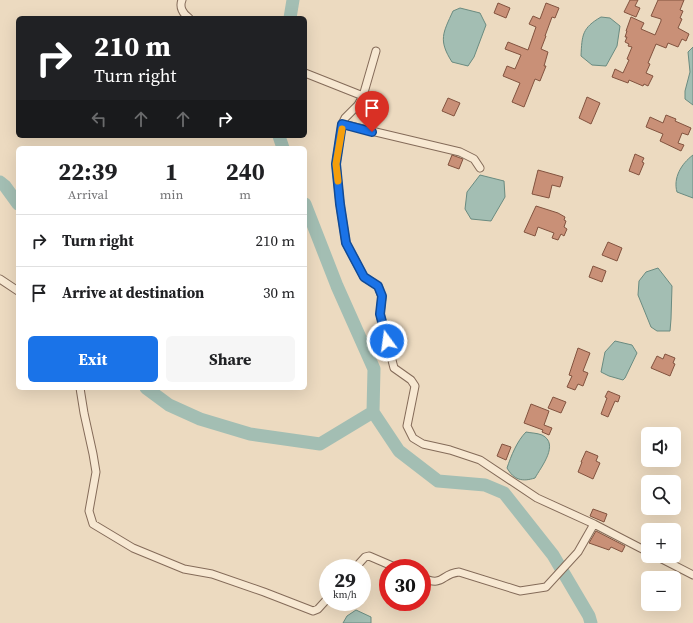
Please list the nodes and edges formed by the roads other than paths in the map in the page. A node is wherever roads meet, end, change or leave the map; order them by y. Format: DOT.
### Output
graph roads {
  1 [pos="182,0"];
  2 [pos="186,16"];
  3 [pos="376,51"];
  4 [pos="307,74"];
  5 [pos="363,96"];
  6 [pos="342,124"];
  7 [pos="480,168"];
  8 [pos="0,279"];
  9 [pos="16,290"];
  10 [pos="80,390"];
  11 [pos="594,524"];
  12 [pos="641,548"];
  13 [pos="363,559"];
  14 [pos="379,560"];
  15 [pos="670,563"];
  16 [pos="693,575"];
  17 [pos="431,581"];
  18 [pos="319,608"];
  1 -- 2 [label="street"];
  3 -- 5 [label="street"];
  4 -- 5 [label="street"];
  5 -- 6 [label="street"];
  6 -- 7 [label="street"];
  6 -- 11 [label="street"];
  8 -- 9 [label="street"];
  10 -- 18 [label="street"];
  11 -- 12 [label="street"];
  11 -- 17 [label="street"];
  13 -- 14 [label="street"];
  15 -- 16 [label="street"];
}
